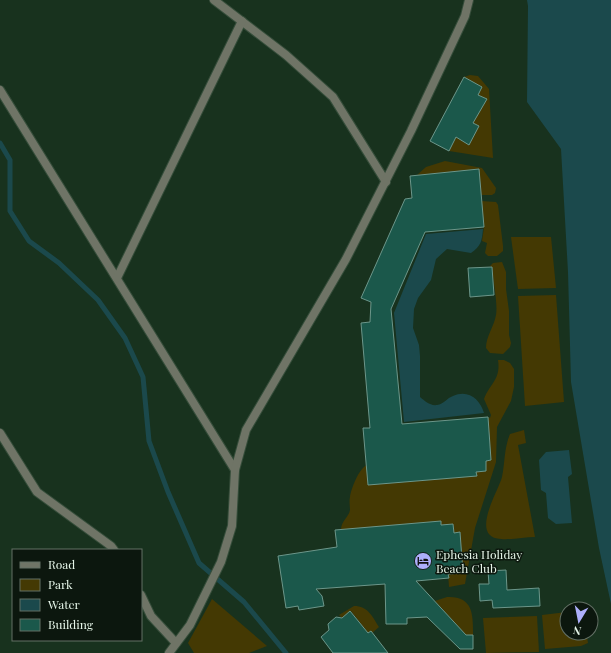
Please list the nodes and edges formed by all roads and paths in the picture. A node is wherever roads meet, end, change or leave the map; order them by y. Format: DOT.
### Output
graph roads {
  1 [pos="216,0"];
  2 [pos="468,0"];
  3 [pos="242,21"];
  4 [pos="0,90"];
  5 [pos="386,182"];
  6 [pos="117,278"];
  7 [pos="0,433"];
  8 [pos="235,470"];
  9 [pos="113,549"];
  10 [pos="142,596"];
  11 [pos="176,643"];
  12 [pos="169,653"];
  1 -- 3 [label="street"];
  2 -- 5 [label="street"];
  3 -- 5 [label="street"];
  3 -- 6 [label="street"];
  4 -- 6 [label="street"];
  5 -- 8 [label="street"];
  6 -- 8 [label="street"];
  7 -- 9 [label="street"];
  8 -- 11 [label="street"];
  10 -- 11 [label="street"];
  11 -- 12 [label="street"];
}
